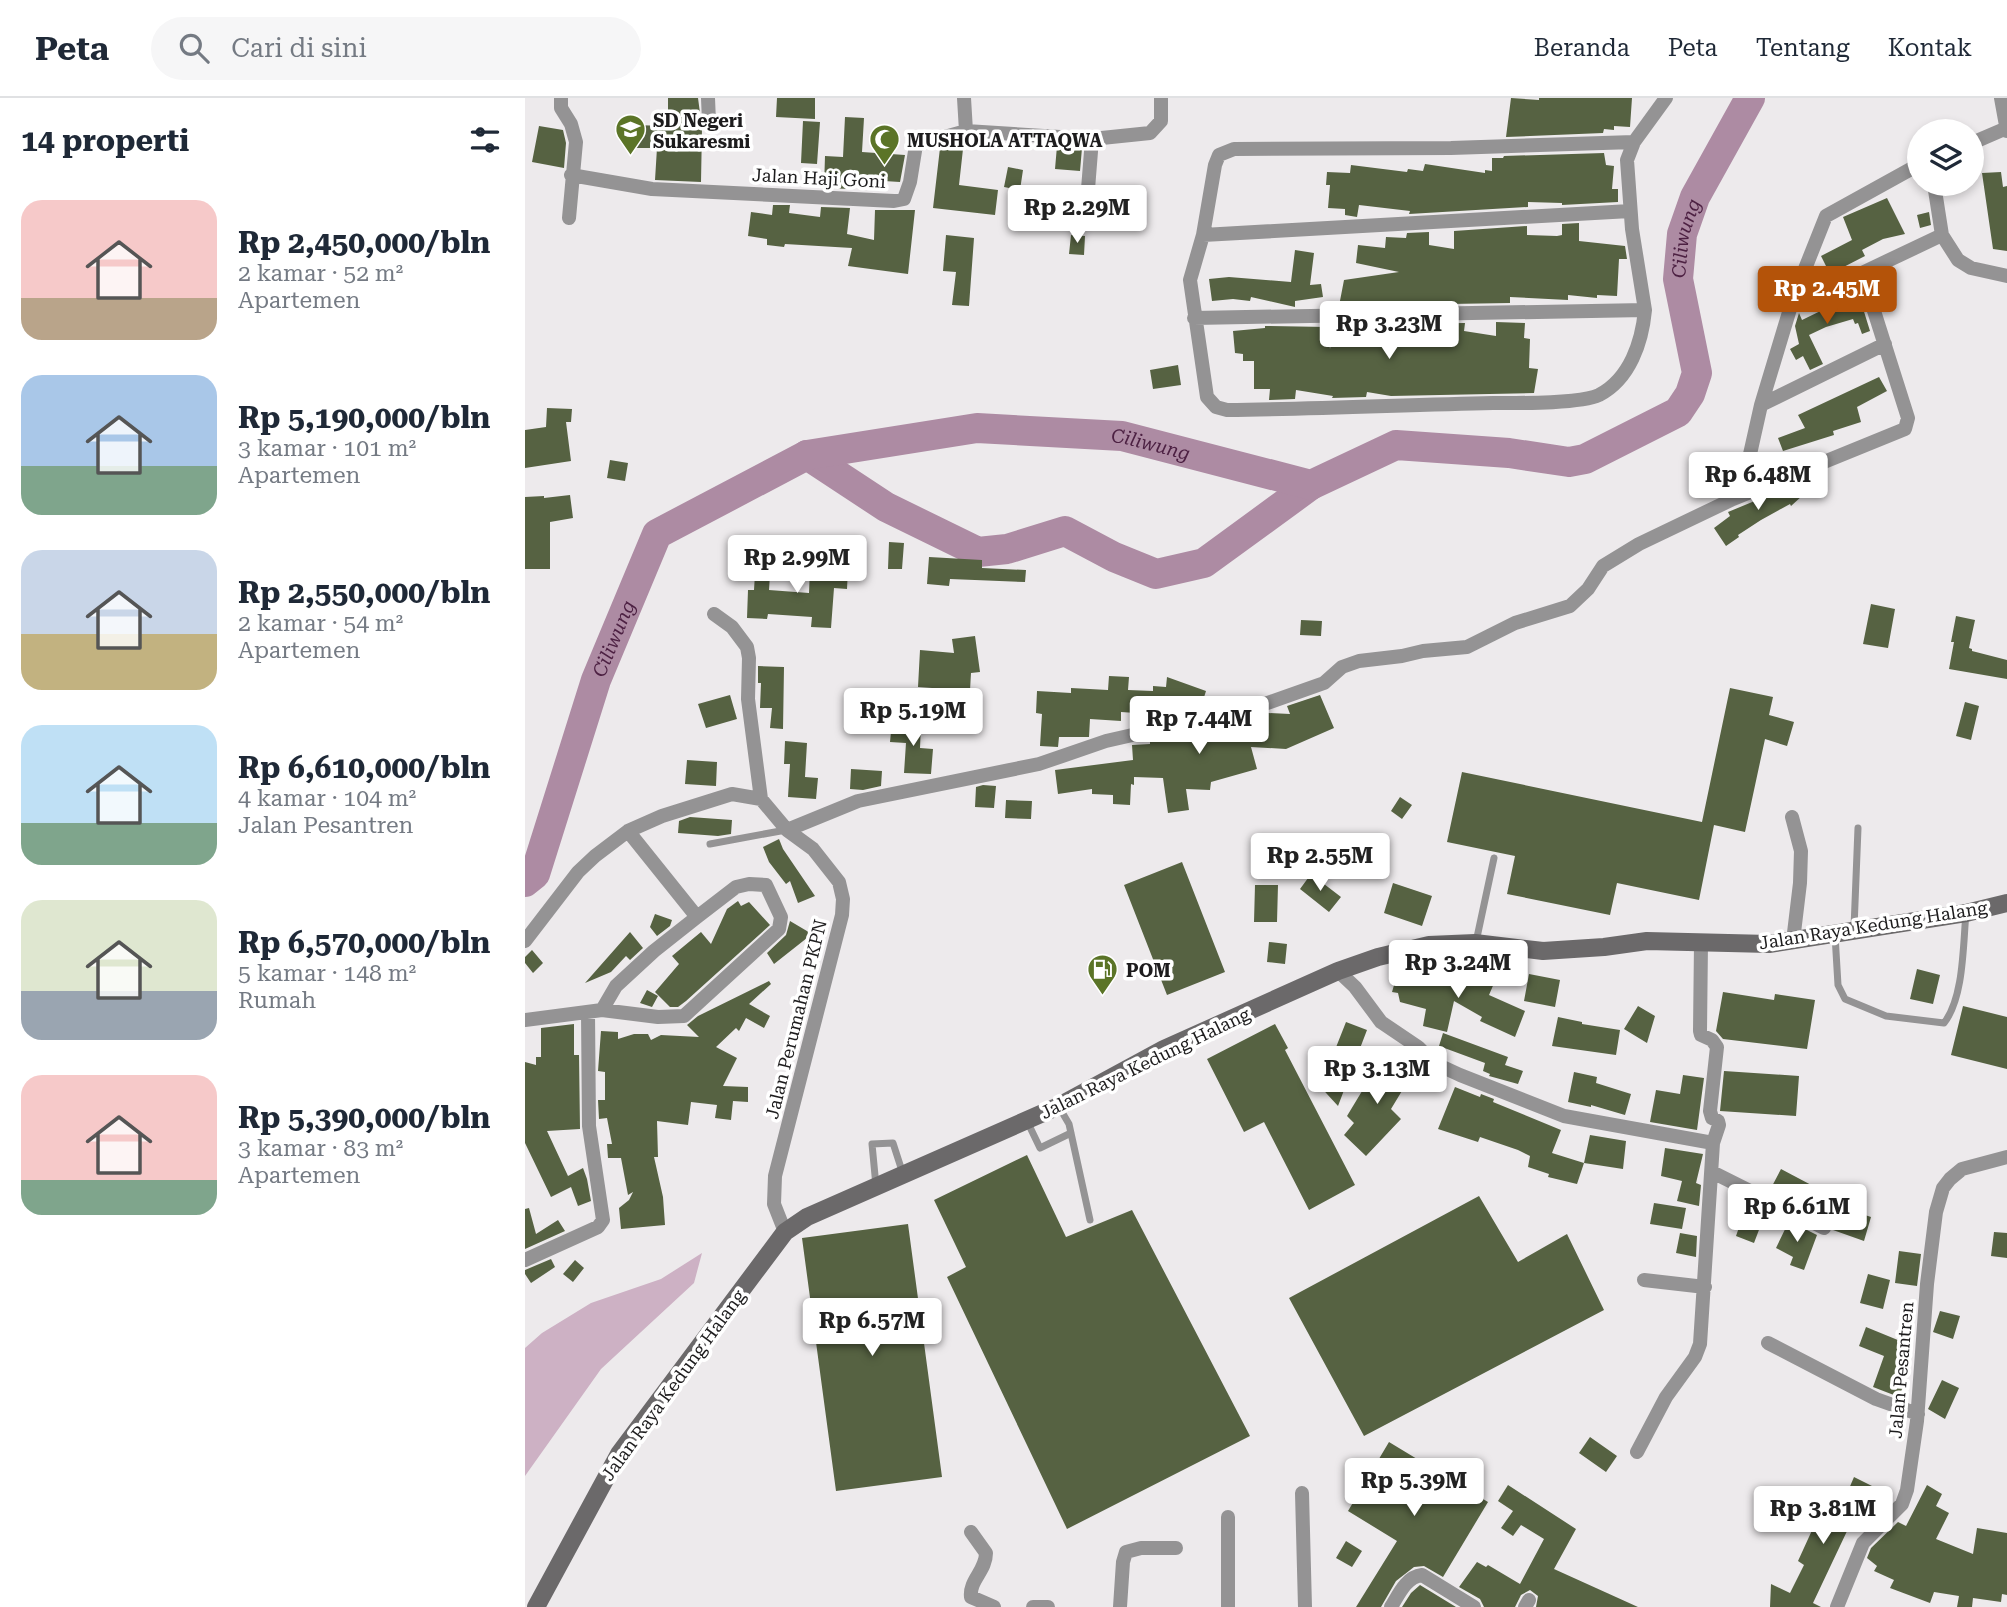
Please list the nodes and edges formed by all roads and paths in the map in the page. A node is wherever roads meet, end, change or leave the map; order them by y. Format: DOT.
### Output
graph roads {
  1 [pos="561,98"];
  2 [pos="708,98"];
  3 [pos="964,98"];
  4 [pos="1161,98"];
  5 [pos="1666,98"];
  6 [pos="2001,98"];
  7 [pos="709,122"];
  8 [pos="2007,129"];
  9 [pos="966,131"];
  10 [pos="1984,138"];
  11 [pos="1092,139"];
  12 [pos="1634,142"];
  13 [pos="1907,171"];
  14 [pos="571,175"];
  15 [pos="1936,196"];
  16 [pos="1630,211"];
  17 [pos="1086,214"];
  18 [pos="569,218"];
  19 [pos="1203,235"];
  20 [pos="1942,235"];
  21 [pos="1862,273"];
  22 [pos="2007,276"];
  23 [pos="1793,299"];
  24 [pos="1645,310"];
  25 [pos="1194,318"];
  26 [pos="1885,344"];
  27 [pos="1761,404"];
  28 [pos="1733,499"];
  29 [pos="714,614"];
  30 [pos="761,799"];
  31 [pos="1792,817"];
  32 [pos="1858,828"];
  33 [pos="787,830"];
  34 [pos="628,831"];
  35 [pos="710,844"];
  36 [pos="1494,858"];
  37 [pos="2007,903"];
  38 [pos="1966,913"];
  39 [pos="697,917"];
  40 [pos="1853,931"];
  41 [pos="1835,934"];
  42 [pos="525,941"];
  43 [pos="1793,941"];
  44 [pos="1475,943"];
  45 [pos="1701,943"];
  46 [pos="1338,971"];
  47 [pos="595,1012"];
  48 [pos="525,1020"];
  49 [pos="1059,1106"];
  50 [pos="1027,1121"];
  51 [pos="1071,1133"];
  52 [pos="1713,1143"];
  53 [pos="2007,1157"];
  54 [pos="1712,1172"];
  55 [pos="903,1175"];
  56 [pos="876,1186"];
  57 [pos="1090,1220"];
  58 [pos="1824,1228"];
  59 [pos="785,1232"];
  60 [pos="525,1260"];
  61 [pos="1644,1280"];
  62 [pos="1705,1287"];
  63 [pos="1768,1343"];
  64 [pos="1917,1414"];
  65 [pos="1637,1452"];
  66 [pos="1302,1493"];
  67 [pos="1228,1517"];
  68 [pos="971,1532"];
  69 [pos="1176,1548"];
  70 [pos="536,1607"];
  71 [pos="994,1607"];
  72 [pos="1033,1607"];
  73 [pos="1048,1607"];
  74 [pos="1120,1607"];
  75 [pos="1228,1607"];
  76 [pos="1305,1607"];
  77 [pos="1391,1607"];
  78 [pos="1474,1607"];
  79 [pos="1837,1607"];
  1 -- 14 [label="street"];
  2 -- 7 [label="street"];
  3 -- 9 [label="street"];
  4 -- 11 [label="street, Jalan Haji Goni"];
  5 -- 12 [label="street"];
  6 -- 8 [label="street"];
  8 -- 10 [label="street"];
  9 -- 11 [label="street, Jalan Haji Goni"];
  9 -- 14 [label="street, Jalan Haji Goni"];
  11 -- 17 [label="street"];
  12 -- 16 [label="street"];
  12 -- 19 [label="street"];
  13 -- 23 [label="street"];
  14 -- 18 [label="street"];
  15 -- 20 [label="street"];
  16 -- 19 [label="street"];
  16 -- 24 [label="street"];
  19 -- 25 [label="street"];
  20 -- 21 [label="street"];
  20 -- 22 [label="street"];
  21 -- 23 [label="street"];
  21 -- 26 [label="street"];
  23 -- 27 [label="street"];
  24 -- 25 [label="street"];
  24 -- 25 [label="street"];
  26 -- 27 [label="street"];
  26 -- 28 [label="street"];
  27 -- 28 [label="street"];
  28 -- 33 [label="street"];
  29 -- 30 [label="street"];
  30 -- 33 [label="street, Jalan Perumahan PKPN"];
  30 -- 34 [label="street"];
  31 -- 43 [label="street"];
  32 -- 40 [label="lane"];
  33 -- 35 [label="lane"];
  33 -- 59 [label="street, Jalan Perumahan PKPN"];
  34 -- 39 [label="street"];
  34 -- 42 [label="street"];
  36 -- 44 [label="lane"];
  37 -- 38 [label="main road, Jalan Raya Kedung Halang"];
  38 -- 40 [label="main road, Jalan Raya Kedung Halang"];
  38 -- 41 [label="lane"];
  39 -- 47 [label="street"];
  39 -- 47 [label="street"];
  40 -- 41 [label="main road, Jalan Raya Kedung Halang"];
  41 -- 43 [label="main road, Jalan Raya Kedung Halang"];
  43 -- 45 [label="main road, Jalan Raya Kedung Halang"];
  44 -- 45 [label="main road, Jalan Raya Kedung Halang"];
  44 -- 46 [label="main road, Jalan Raya Kedung Halang"];
  45 -- 52 [label="street"];
  46 -- 49 [label="main road, Jalan Raya Kedung Halang"];
  46 -- 52 [label="street"];
  47 -- 48 [label="street"];
  47 -- 60 [label="street"];
  49 -- 50 [label="main road, Jalan Raya Kedung Halang"];
  49 -- 51 [label="lane"];
  50 -- 51 [label="lane"];
  50 -- 55 [label="main road, Jalan Raya Kedung Halang"];
  51 -- 57 [label="lane"];
  52 -- 54 [label="street"];
  53 -- 64 [label="street, Jalan Pesantren"];
  54 -- 58 [label="street"];
  54 -- 62 [label="street"];
  55 -- 56 [label="main road, Jalan Raya Kedung Halang"];
  55 -- 56 [label="lane"];
  56 -- 59 [label="main road, Jalan Raya Kedung Halang"];
  59 -- 70 [label="main road, Jalan Raya Kedung Halang"];
  61 -- 62 [label="street"];
  62 -- 65 [label="street"];
  63 -- 64 [label="street"];
  64 -- 79 [label="street, Jalan Pesantren"];
  66 -- 76 [label="street"];
  67 -- 75 [label="street"];
  68 -- 71 [label="street"];
  69 -- 74 [label="street"];
  72 -- 73 [label="street"];
  77 -- 78 [label="street"];
}
